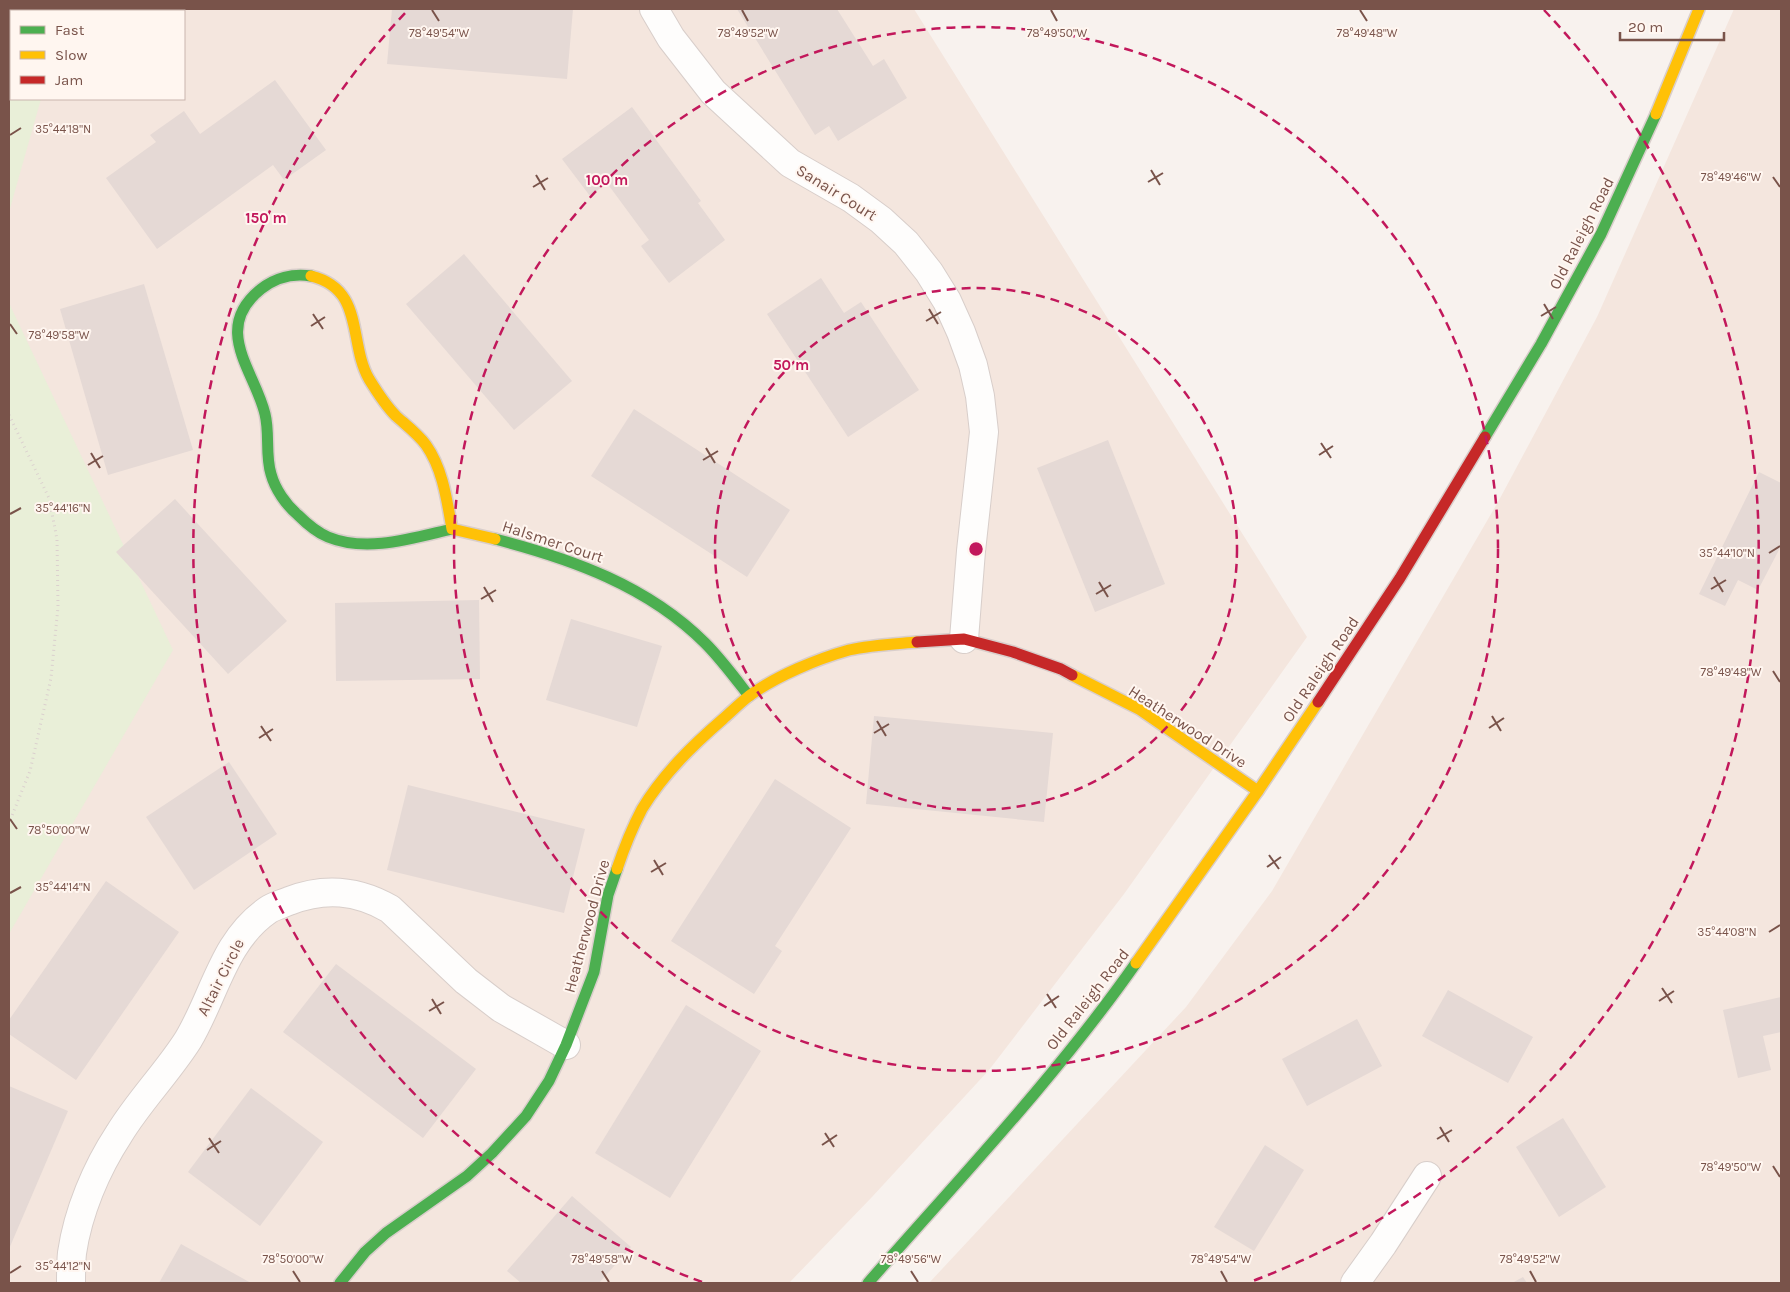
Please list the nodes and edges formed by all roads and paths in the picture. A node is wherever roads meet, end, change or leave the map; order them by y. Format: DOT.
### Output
graph roads {
  1 [pos="654,9"];
  2 [pos="1699,9"];
  3 [pos="9,415"];
  4 [pos="452,529"];
  5 [pos="964,639"];
  6 [pos="749,696"];
  7 [pos="1258,791"];
  8 [pos="9,822"];
  9 [pos="566,1045"];
  10 [pos="1427,1176"];
  11 [pos="71,1283"];
  12 [pos="340,1283"];
  13 [pos="868,1283"];
  14 [pos="1355,1283"];
  1 -- 5 [label="street, Sanair Court"];
  2 -- 7 [label="street, Old Raleigh Road"];
  3 -- 8 [label="path"];
  4 -- 4 [label="street, Halsmer Court"];
  4 -- 6 [label="street, Halsmer Court"];
  5 -- 6 [label="street, Heatherwood Drive"];
  5 -- 7 [label="street, Heatherwood Drive"];
  6 -- 9 [label="street, Heatherwood Drive"];
  7 -- 13 [label="street, Old Raleigh Road"];
  9 -- 11 [label="street, Altair Circle"];
  9 -- 12 [label="street, Heatherwood Drive"];
  10 -- 14 [label="street"];
}
